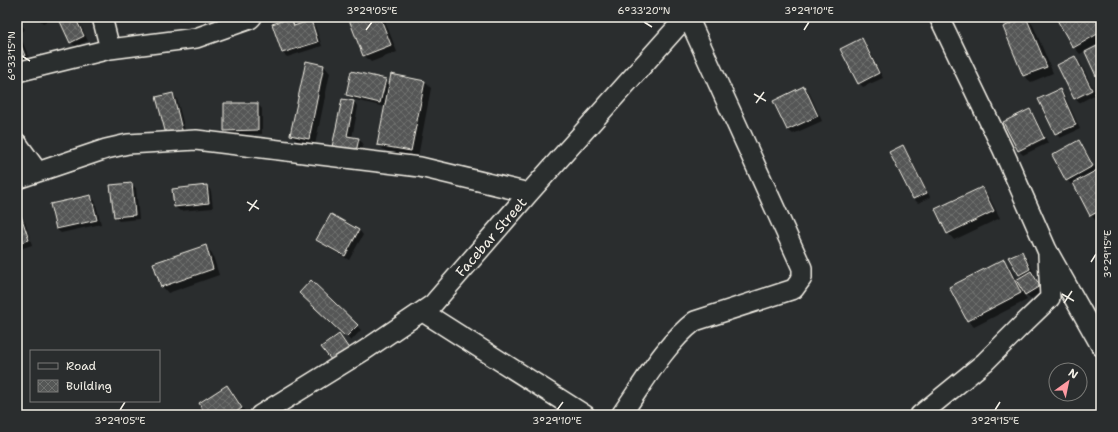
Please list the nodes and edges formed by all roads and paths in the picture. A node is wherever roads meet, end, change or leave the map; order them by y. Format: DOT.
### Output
graph roads {
  1 [pos="102,17"];
  2 [pos="252,17"];
  3 [pos="687,17"];
  4 [pos="939,17"];
  5 [pos="110,49"];
  6 [pos="17,72"];
  7 [pos="17,143"];
  8 [pos="38,172"];
  9 [pos="17,179"];
  10 [pos="529,193"];
  11 [pos="1047,250"];
  12 [pos="423,312"];
  13 [pos="1101,346"];
  14 [pos="260,415"];
  15 [pos="586,415"];
  16 [pos="621,415"];
  17 [pos="920,415"];
  1 -- 5 [label="street"];
  2 -- 5 [label="street"];
  3 -- 10 [label="street, Facebar Street"];
  3 -- 16 [label="street"];
  4 -- 11 [label="street"];
  5 -- 6 [label="street"];
  7 -- 8 [label="street"];
  8 -- 9 [label="street"];
  8 -- 10 [label="street"];
  10 -- 12 [label="street, Facebar Street"];
  11 -- 13 [label="street"];
  11 -- 17 [label="street"];
  12 -- 14 [label="street, Facebar Street"];
  12 -- 15 [label="street"];
}
